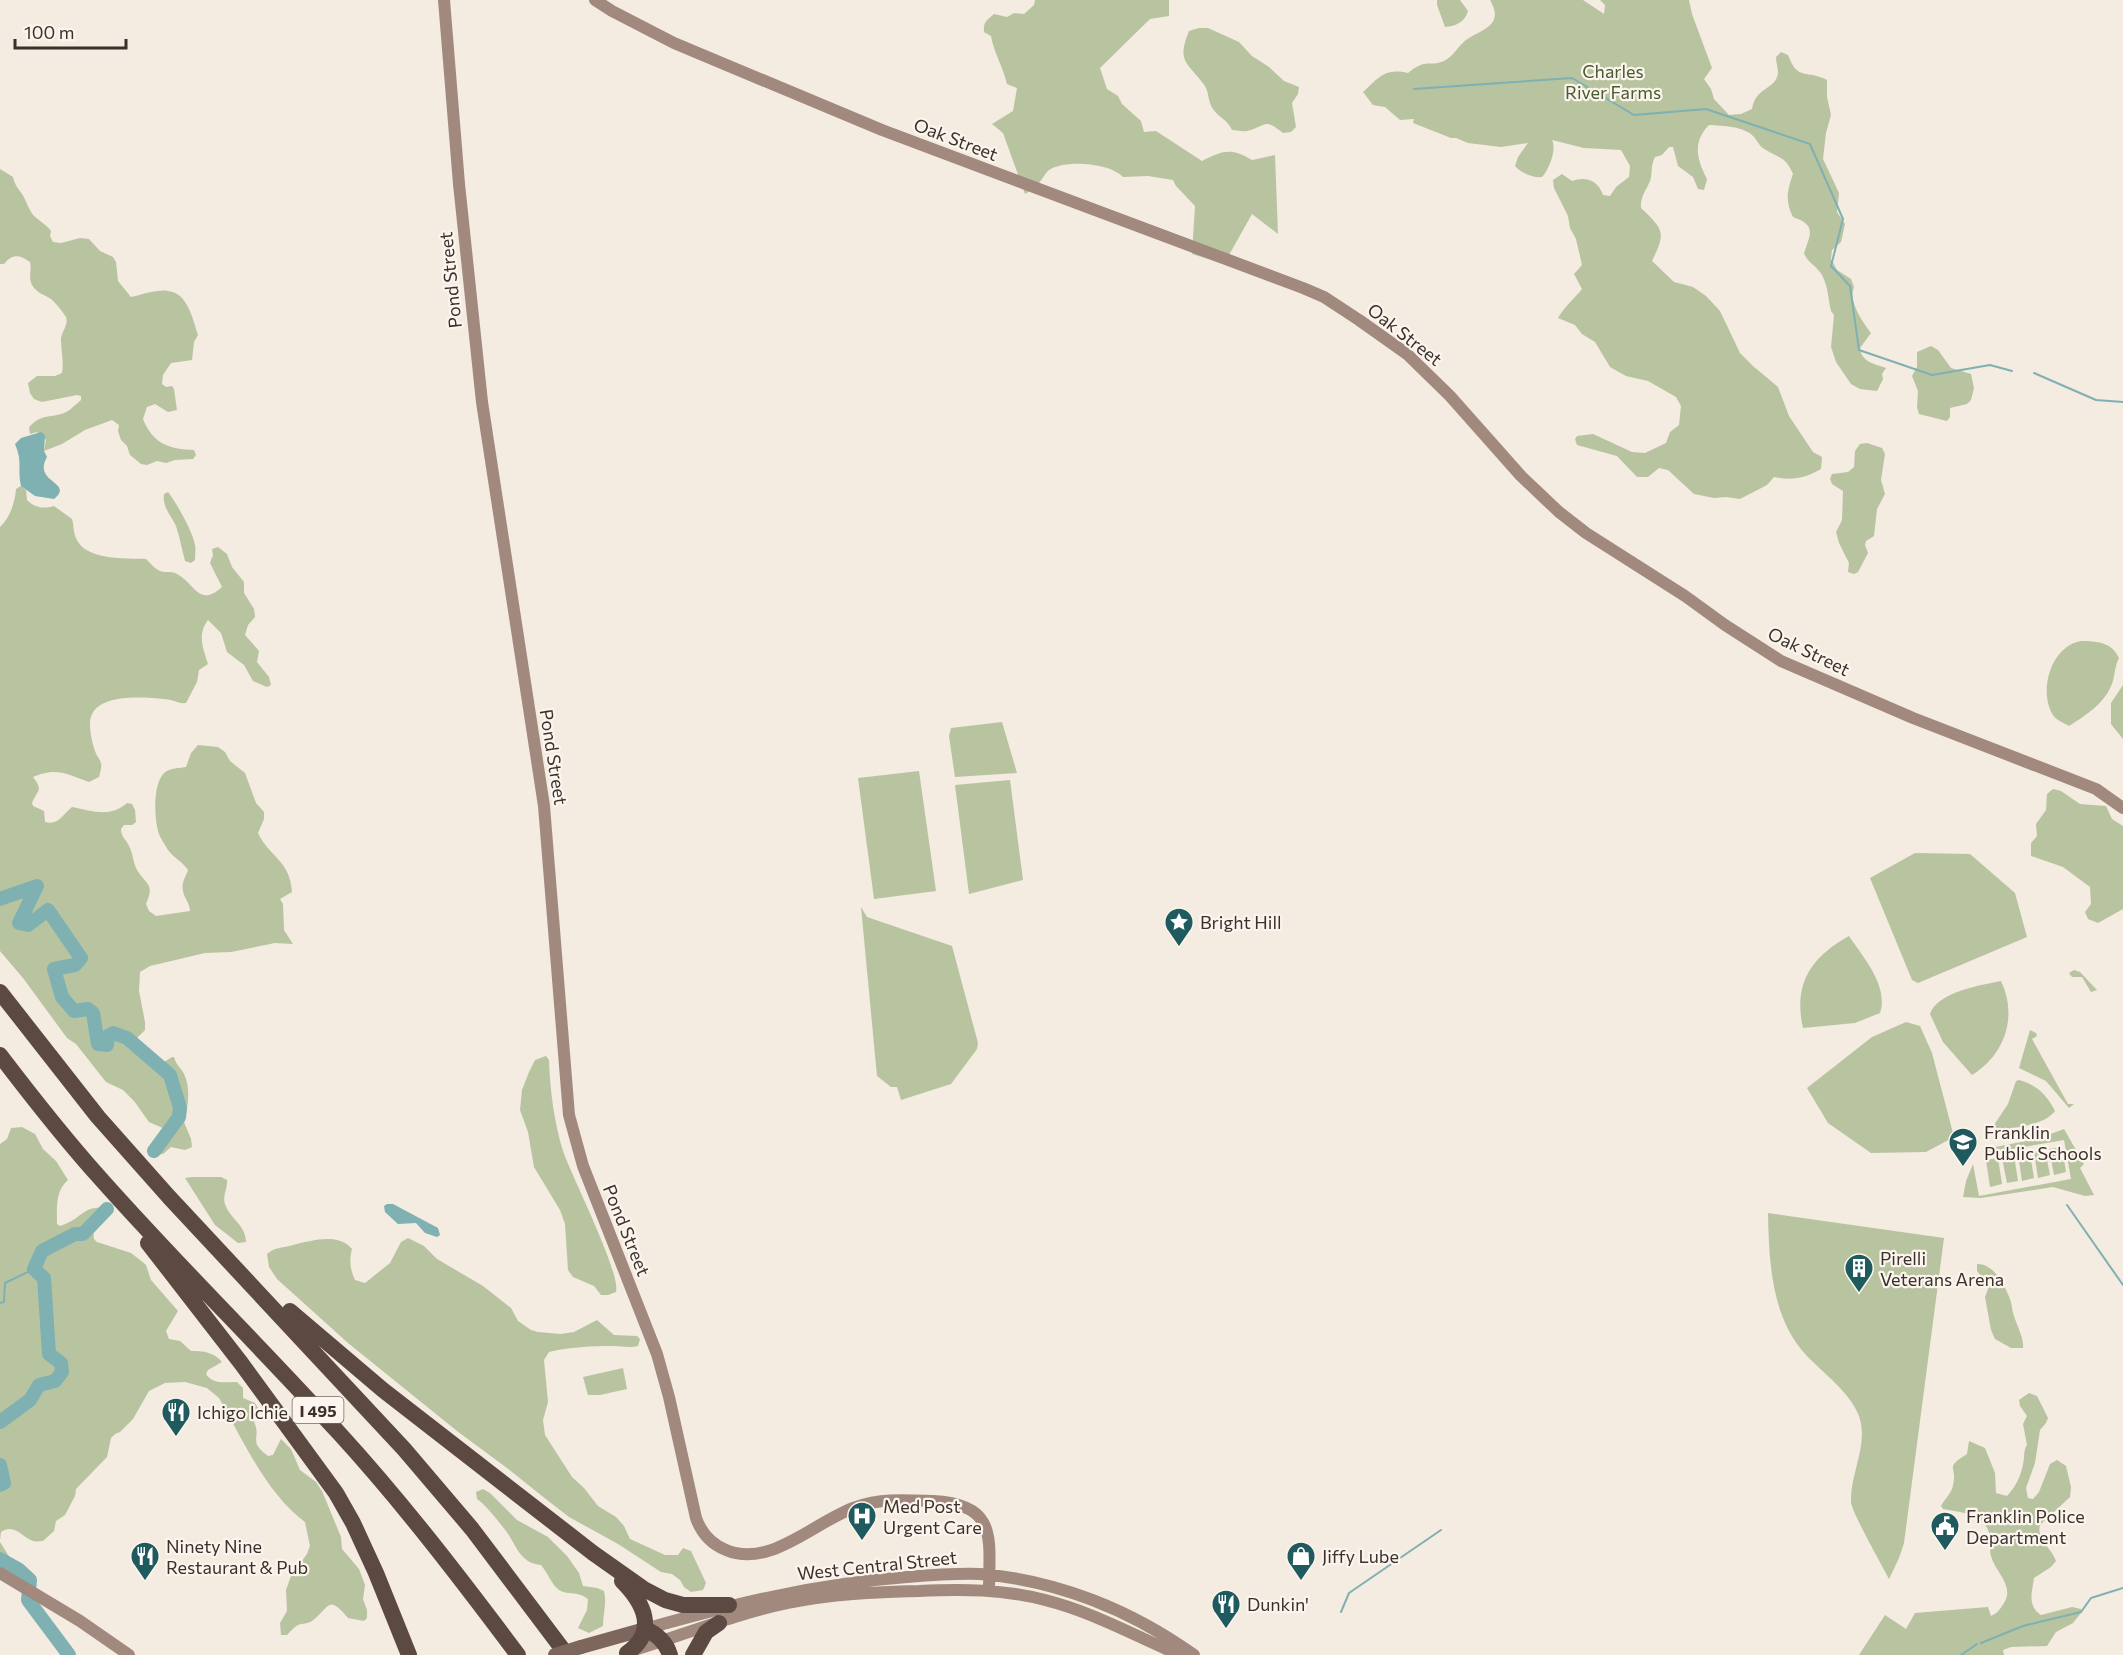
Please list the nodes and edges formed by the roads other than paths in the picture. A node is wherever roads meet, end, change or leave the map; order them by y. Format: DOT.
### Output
graph roads {
  1 [pos="444,0"];
  2 [pos="595,0"];
  3 [pos="2123,808"];
  4 [pos="0,992"];
  5 [pos="0,1055"];
  6 [pos="101,1180"];
  7 [pos="169,1197"];
  8 [pos="593,1553"];
  9 [pos="0,1573"];
  10 [pos="989,1576"];
  11 [pos="989,1591"];
  12 [pos="729,1605"];
  13 [pos="390,1606"];
  14 [pos="719,1623"];
  15 [pos="645,1629"];
  16 [pos="666,1648"];
  17 [pos="574,1651"];
  18 [pos="623,1654"];
  19 [pos="129,1655"];
  20 [pos="397,1655"];
  21 [pos="409,1655"];
  22 [pos="518,1655"];
  23 [pos="555,1655"];
  24 [pos="693,1655"];
  25 [pos="1180,1655"];
  26 [pos="1194,1655"];
  1 -- 10 [label="main road, Pond Street"];
  2 -- 3 [label="main road, Oak Street"];
  4 -- 7 [label="highway, I 495"];
  5 -- 6 [label="highway, I 495"];
  6 -- 13 [label="highway"];
  6 -- 22 [label="highway, I 495"];
  7 -- 8 [label="highway"];
  7 -- 17 [label="highway, I 495"];
  8 -- 12 [label="highway"];
  8 -- 15 [label="highway"];
  9 -- 19 [label="main road"];
  10 -- 11 [label="main road"];
  10 -- 12 [label="main road, West Central Street"];
  10 -- 26 [label="main road, West Central Street"];
  11 -- 14 [label="main road, West Central Street"];
  11 -- 25 [label="main road, West Central Street"];
  12 -- 15 [label="main road, West Central Street"];
  13 -- 20 [label="highway"];
  13 -- 21 [label="highway"];
  14 -- 16 [label="main road, West Central Street"];
  14 -- 24 [label="highway"];
  15 -- 16 [label="highway"];
  15 -- 17 [label="main road, West Central Street"];
  15 -- 18 [label="highway"];
  16 -- 18 [label="main road, West Central Street"];
  17 -- 23 [label="main road, West Central Street, bridge"];
}
